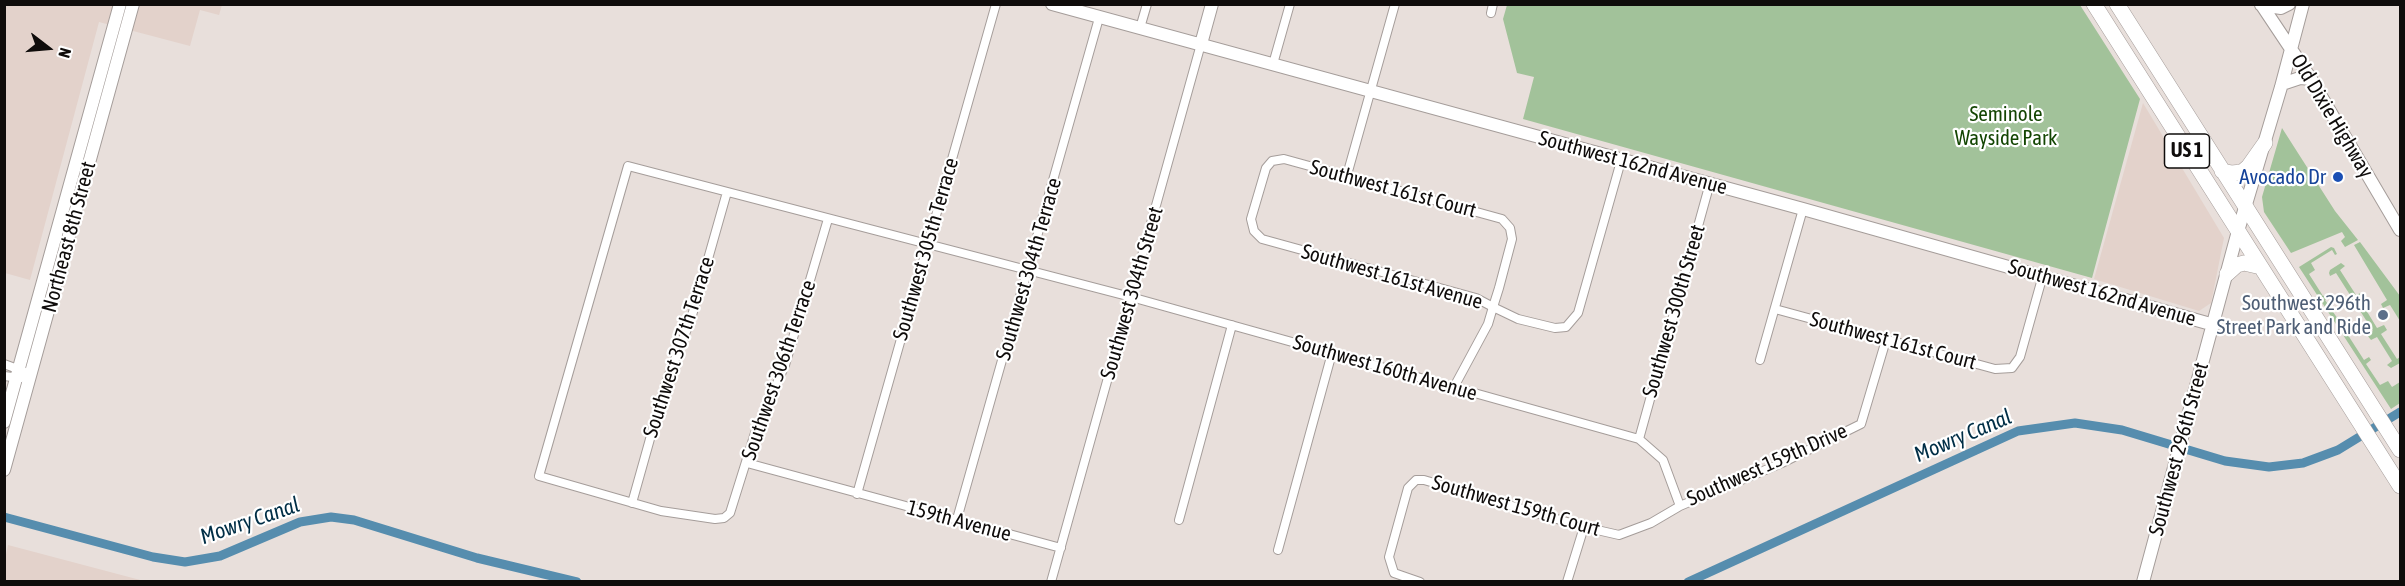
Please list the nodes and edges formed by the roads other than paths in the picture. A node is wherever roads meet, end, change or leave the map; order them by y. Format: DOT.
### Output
graph roads {
  1 [pos="120,4"];
  2 [pos="133,4"];
  3 [pos="996,4"];
  4 [pos="1052,4"];
  5 [pos="1147,4"];
  6 [pos="1212,4"];
  7 [pos="1290,4"];
  8 [pos="1395,4"];
  9 [pos="2094,4"];
  10 [pos="2105,4"];
  11 [pos="2117,4"];
  12 [pos="2289,4"];
  13 [pos="2303,4"];
  14 [pos="2261,5"];
  15 [pos="1099,18"];
  16 [pos="122,22"];
  17 [pos="1140,28"];
  18 [pos="1201,44"];
  19 [pos="2291,50"];
  20 [pos="2153,61"];
  21 [pos="1273,64"];
  22 [pos="2136,71"];
  23 [pos="2311,79"];
  24 [pos="2282,84"];
  25 [pos="1371,91"];
  26 [pos="2265,142"];
  27 [pos="1621,161"];
  28 [pos="2222,171"];
  29 [pos="1347,175"];
  30 [pos="1710,183"];
  31 [pos="727,192"];
  32 [pos="2245,205"];
  33 [pos="1803,209"];
  34 [pos="828,219"];
  35 [pos="2400,230"];
  36 [pos="1254,231"];
  37 [pos="2238,231"];
  38 [pos="928,243"];
  39 [pos="2261,267"];
  40 [pos="1028,271"];
  41 [pos="2227,274"];
  42 [pos="2043,275"];
  43 [pos="1131,297"];
  44 [pos="1494,307"];
  45 [pos="1775,309"];
  46 [pos="1232,325"];
  47 [pos="2214,325"];
  48 [pos="1886,340"];
  49 [pos="1332,353"];
  50 [pos="1760,360"];
  51 [pos="2344,362"];
  52 [pos="4,364"];
  53 [pos="14,374"];
  54 [pos="30,377"];
  55 [pos="1454,387"];
  56 [pos="4,422"];
  57 [pos="1639,439"];
  58 [pos="2400,450"];
  59 [pos="747,463"];
  60 [pos="4,470"];
  61 [pos="2400,486"];
  62 [pos="857,494"];
  63 [pos="632,503"];
  64 [pos="1680,506"];
  65 [pos="957,519"];
  66 [pos="1179,520"];
  67 [pos="1584,527"];
  68 [pos="1061,548"];
  69 [pos="1278,550"];
  70 [pos="1051,582"];
  71 [pos="1420,582"];
  72 [pos="1567,582"];
  73 [pos="2143,582"];
  1 -- 16 [label="street, Northeast 8th Street"];
  2 -- 16 [label="street, Northeast 8th Street"];
  3 -- 38 [label="street, Southwest 305th Terrace"];
  4 -- 15 [label="street, Southwest 162nd Avenue"];
  5 -- 17 [label="street"];
  6 -- 18 [label="street, Southwest 304th Street"];
  7 -- 21 [label="street"];
  8 -- 25 [label="street"];
  9 -- 22 [label="highway, US 1"];
  10 -- 20 [label="highway"];
  11 -- 20 [label="highway, US 1"];
  12 -- 14 [label="street"];
  13 -- 19 [label="street, Southwest 296th Street"];
  14 -- 19 [label="street, Old Dixie Highway"];
  15 -- 17 [label="street, Southwest 162nd Avenue"];
  15 -- 40 [label="street, Southwest 304th Terrace"];
  16 -- 53 [label="street, Northeast 8th Street"];
  16 -- 54 [label="street, Northeast 8th Street"];
  17 -- 18 [label="street, Southwest 162nd Avenue"];
  18 -- 21 [label="street, Southwest 162nd Avenue"];
  18 -- 43 [label="street, Southwest 304th Street"];
  19 -- 23 [label="street, Old Dixie Highway"];
  19 -- 24 [label="street, Southwest 296th Street"];
  20 -- 28 [label="highway, US 1"];
  21 -- 25 [label="street, Southwest 162nd Avenue"];
  22 -- 32 [label="highway"];
  22 -- 37 [label="highway, US 1"];
  23 -- 24 [label="street"];
  23 -- 35 [label="street, Old Dixie Highway"];
  24 -- 26 [label="street, Southwest 296th Street"];
  25 -- 27 [label="street, Southwest 162nd Avenue"];
  25 -- 29 [label="street"];
  26 -- 28 [label="highway"];
  26 -- 32 [label="street, Southwest 296th Street"];
  27 -- 30 [label="street, Southwest 162nd Avenue"];
  27 -- 44 [label="street, Southwest 161st Avenue"];
  28 -- 32 [label="highway, US 1"];
  29 -- 36 [label="street, Southwest 161st Court"];
  29 -- 44 [label="street, Southwest 161st Court"];
  30 -- 33 [label="street, Southwest 162nd Avenue"];
  30 -- 57 [label="street, Southwest 300th Street"];
  31 -- 34 [label="street"];
  31 -- 63 [label="street, Southwest 307th Terrace"];
  31 -- 63 [label="street"];
  32 -- 37 [label="street, Southwest 296th Street"];
  32 -- 51 [label="highway, US 1"];
  33 -- 42 [label="street, Southwest 162nd Avenue"];
  33 -- 45 [label="street"];
  34 -- 38 [label="street"];
  34 -- 59 [label="street, Southwest 306th Terrace"];
  36 -- 44 [label="street, Southwest 161st Avenue"];
  37 -- 39 [label="highway, US 1"];
  37 -- 41 [label="street, Southwest 296th Street"];
  37 -- 51 [label="highway"];
  38 -- 40 [label="street, Southwest 160th Avenue"];
  38 -- 62 [label="street, Southwest 305th Terrace"];
  39 -- 41 [label="highway"];
  39 -- 61 [label="highway, US 1"];
  40 -- 43 [label="street, Southwest 160th Avenue"];
  40 -- 65 [label="street, Southwest 304th Terrace"];
  41 -- 47 [label="street, Southwest 296th Street"];
  42 -- 47 [label="street, Southwest 162nd Avenue"];
  42 -- 48 [label="street, Southwest 161st Court"];
  43 -- 46 [label="street, Southwest 160th Avenue"];
  43 -- 68 [label="street, Southwest 304th Street"];
  44 -- 55 [label="street"];
  45 -- 48 [label="street, Southwest 161st Court"];
  45 -- 50 [label="street"];
  46 -- 49 [label="street, Southwest 160th Avenue"];
  46 -- 66 [label="street"];
  47 -- 73 [label="street, Southwest 296th Street"];
  48 -- 64 [label="street, Southwest 159th Drive"];
  49 -- 55 [label="street, Southwest 160th Avenue"];
  49 -- 69 [label="street"];
  51 -- 58 [label="highway, US 1"];
  52 -- 53 [label="street"];
  53 -- 54 [label="street"];
  53 -- 56 [label="street, Northeast 8th Street"];
  54 -- 60 [label="street, Northeast 8th Street"];
  55 -- 57 [label="street, Southwest 160th Avenue"];
  57 -- 64 [label="street, Southwest 159th Drive"];
  59 -- 62 [label="street, 159th Avenue"];
  59 -- 63 [label="street, Southwest 306th Terrace"];
  62 -- 65 [label="street, 159th Avenue"];
  64 -- 67 [label="street, Southwest 159th Court"];
  65 -- 68 [label="street, 159th Avenue"];
  67 -- 71 [label="street, Southwest 159th Court"];
  67 -- 72 [label="street"];
  68 -- 70 [label="street, Southwest 304th Street"];
}
